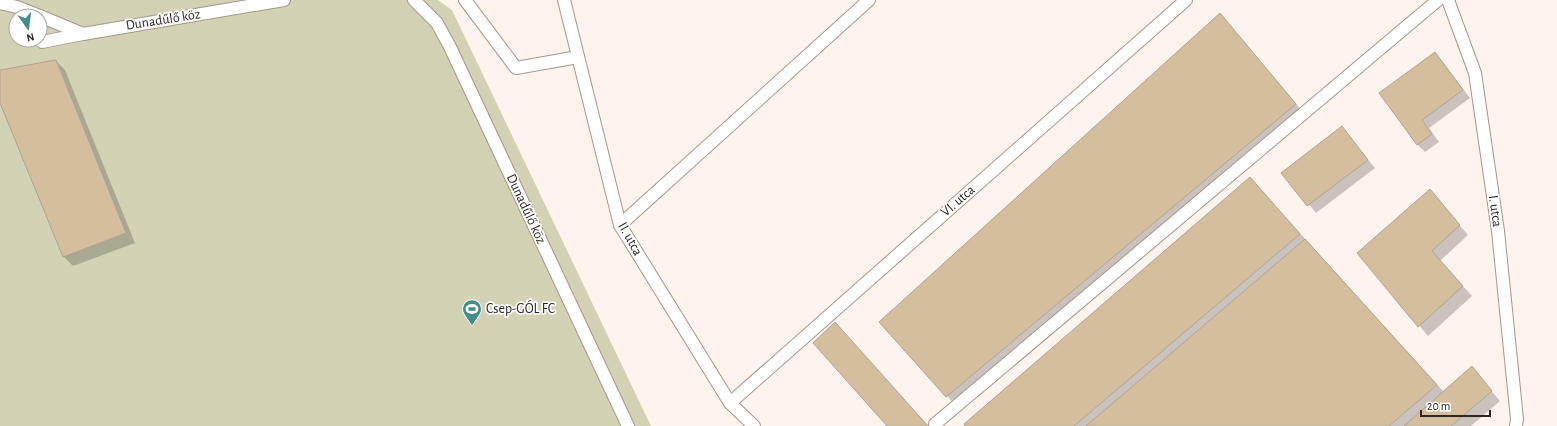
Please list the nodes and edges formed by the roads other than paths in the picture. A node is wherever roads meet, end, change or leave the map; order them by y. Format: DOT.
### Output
graph roads {
  1 [pos="284,0"];
  2 [pos="414,0"];
  3 [pos="465,0"];
  4 [pos="564,0"];
  5 [pos="868,0"];
  6 [pos="1186,0"];
  7 [pos="1438,0"];
  8 [pos="1448,0"];
  9 [pos="0,3"];
  10 [pos="20,8"];
  11 [pos="48,19"];
  12 [pos="83,34"];
  13 [pos="48,41"];
  14 [pos="578,57"];
  15 [pos="620,225"];
  16 [pos="730,403"];
  17 [pos="935,424"];
  18 [pos="628,426"];
  19 [pos="754,426"];
  20 [pos="1516,426"];
  1 -- 12 [label="lane, Dunadűlő köz"];
  2 -- 18 [label="lane, Dunadűlő köz"];
  3 -- 14 [label="lane"];
  4 -- 14 [label="lane, II. utca"];
  5 -- 15 [label="lane"];
  6 -- 16 [label="lane, VI. utca"];
  7 -- 17 [label="lane"];
  8 -- 20 [label="lane, I. utca"];
  9 -- 10 [label="lane"];
  11 -- 12 [label="lane"];
  12 -- 13 [label="lane, Dunadűlő köz"];
  14 -- 15 [label="lane, II. utca"];
  15 -- 16 [label="lane, II. utca"];
  16 -- 19 [label="lane, II. utca"];
}
